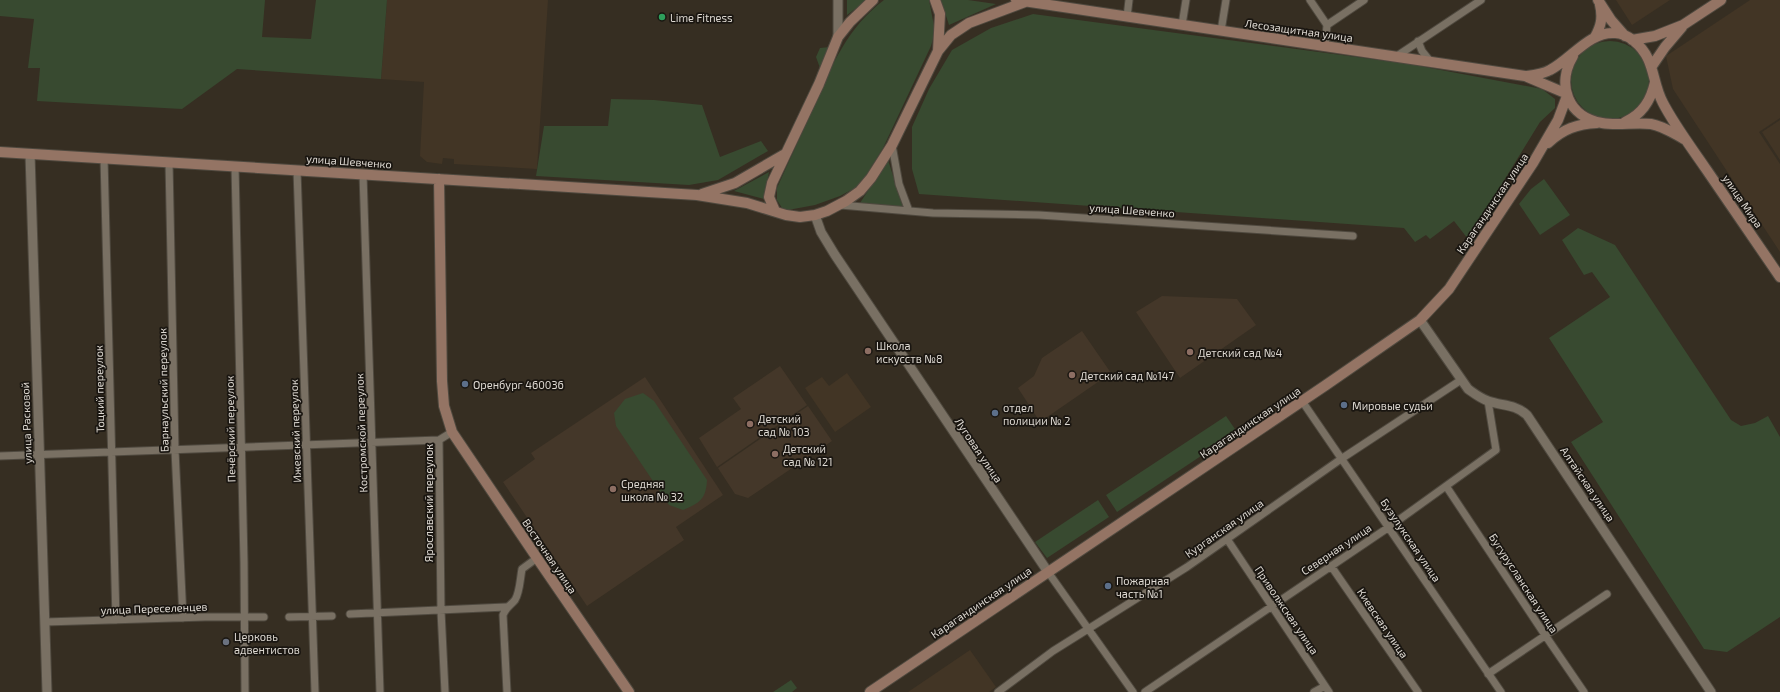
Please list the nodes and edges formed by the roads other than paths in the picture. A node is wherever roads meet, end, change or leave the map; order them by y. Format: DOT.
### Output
graph roads {
  1 [pos="838,0"];
  2 [pos="873,0"];
  3 [pos="935,0"];
  4 [pos="1016,0"];
  5 [pos="1129,0"];
  6 [pos="1186,0"];
  7 [pos="1226,0"];
  8 [pos="1310,0"];
  9 [pos="1364,0"];
  10 [pos="1481,0"];
  11 [pos="1721,0"];
  12 [pos="1598,1"];
  13 [pos="1027,2"];
  14 [pos="1073,4"];
  15 [pos="1127,17"];
  16 [pos="1182,25"];
  17 [pos="1327,25"];
  18 [pos="1684,25"];
  19 [pos="1221,31"];
  20 [pos="838,37"];
  21 [pos="1595,37"];
  22 [pos="1629,38"];
  23 [pos="1418,42"];
  24 [pos="1326,46"];
  25 [pos="938,51"];
  26 [pos="1574,54"];
  27 [pos="1397,56"];
  28 [pos="1430,61"];
  29 [pos="1652,66"];
  30 [pos="1525,76"];
  31 [pos="1655,82"];
  32 [pos="1566,94"];
  33 [pos="1600,122"];
  34 [pos="1622,123"];
  35 [pos="1685,139"];
  36 [pos="892,144"];
  37 [pos="1543,148"];
  38 [pos="0,152"];
  39 [pos="30,154"];
  40 [pos="785,154"];
  41 [pos="104,158"];
  42 [pos="169,162"];
  43 [pos="235,166"];
  44 [pos="297,170"];
  45 [pos="363,174"];
  46 [pos="439,179"];
  47 [pos="697,195"];
  48 [pos="840,205"];
  49 [pos="775,211"];
  50 [pos="909,211"];
  51 [pos="815,215"];
  52 [pos="1353,236"];
  53 [pos="1780,277"];
  54 [pos="1420,320"];
  55 [pos="1461,380"];
  56 [pos="1302,401"];
  57 [pos="1488,401"];
  58 [pos="452,432"];
  59 [pos="439,440"];
  60 [pos="373,443"];
  61 [pos="307,444"];
  62 [pos="241,447"];
  63 [pos="176,450"];
  64 [pos="112,452"];
  65 [pos="39,455"];
  66 [pos="0,456"];
  67 [pos="1341,459"];
  68 [pos="1446,486"];
  69 [pos="1389,527"];
  70 [pos="1227,539"];
  71 [pos="537,558"];
  72 [pos="1331,566"];
  73 [pos="1048,572"];
  74 [pos="1607,594"];
  75 [pos="1272,606"];
  76 [pos="506,607"];
  77 [pos="442,611"];
  78 [pos="378,612"];
  79 [pos="350,614"];
  80 [pos="332,616"];
  81 [pos="244,617"];
  82 [pos="289,617"];
  83 [pos="311,617"];
  84 [pos="183,618"];
  85 [pos="264,618"];
  86 [pos="116,620"];
  87 [pos="45,622"];
  88 [pos="1088,629"];
  89 [pos="1544,635"];
  90 [pos="1488,674"];
  91 [pos="1327,689"];
  92 [pos="47,692"];
  93 [pos="245,692"];
  94 [pos="315,692"];
  95 [pos="380,692"];
  96 [pos="445,692"];
  97 [pos="507,692"];
  98 [pos="629,692"];
  99 [pos="870,692"];
  100 [pos="998,692"];
  101 [pos="1132,692"];
  102 [pos="1145,692"];
  103 [pos="1314,692"];
  104 [pos="1418,692"];
  105 [pos="1500,692"];
  106 [pos="1584,692"];
  107 [pos="1711,692"];
  1 -- 20 [label="street"];
  2 -- 20 [label="main road"];
  3 -- 25 [label="main road"];
  4 -- 13 [label="main road, Лесозащитная улица"];
  5 -- 15 [label="street"];
  6 -- 16 [label="street"];
  7 -- 19 [label="street"];
  8 -- 17 [label="street"];
  9 -- 17 [label="street"];
  10 -- 23 [label="street"];
  11 -- 18 [label="main road"];
  12 -- 21 [label="main road"];
  12 -- 22 [label="main road"];
  13 -- 14 [label="main road, Лесозащитная улица"];
  13 -- 25 [label="main road, Лесозащитная улица"];
  14 -- 15 [label="main road, Лесозащитная улица"];
  15 -- 16 [label="main road, Лесозащитная улица"];
  16 -- 19 [label="main road, Лесозащитная улица"];
  17 -- 24 [label="street"];
  18 -- 22 [label="main road"];
  18 -- 29 [label="main road"];
  19 -- 24 [label="main road, Лесозащитная улица"];
  20 -- 40 [label="main road"];
  21 -- 22 [label="main road"];
  21 -- 26 [label="main road"];
  22 -- 29 [label="main road"];
  23 -- 27 [label="street"];
  23 -- 28 [label="street"];
  24 -- 27 [label="main road, Лесозащитная улица"];
  25 -- 36 [label="main road, улица Шевченко"];
  26 -- 30 [label="main road"];
  26 -- 32 [label="main road"];
  27 -- 28 [label="main road, Лесозащитная улица"];
  28 -- 30 [label="main road, Лесозащитная улица"];
  29 -- 31 [label="main road"];
  30 -- 32 [label="main road, Лесозащитная улица"];
  31 -- 34 [label="main road"];
  31 -- 35 [label="main road, улица Мира"];
  32 -- 33 [label="main road"];
  32 -- 37 [label="main road, Карагандинская улица"];
  33 -- 34 [label="main road"];
  33 -- 37 [label="main road"];
  34 -- 35 [label="main road"];
  35 -- 53 [label="main road, улица Мира"];
  36 -- 48 [label="main road, улица Шевченко"];
  36 -- 50 [label="street"];
  37 -- 54 [label="main road, Карагандинская улица"];
  38 -- 39 [label="main road, улица Шевченко"];
  39 -- 41 [label="main road, улица Шевченко"];
  39 -- 65 [label="street, улица Расковой"];
  40 -- 47 [label="main road, улица Шевченко"];
  40 -- 49 [label="main road"];
  41 -- 42 [label="main road, улица Шевченко"];
  41 -- 64 [label="street, Тоцкий переулок"];
  42 -- 43 [label="main road, улица Шевченко"];
  42 -- 63 [label="street, Барнаульский переулок"];
  43 -- 44 [label="main road, улица Шевченко"];
  43 -- 62 [label="street, Печёрский переулок"];
  44 -- 45 [label="main road, улица Шевченко"];
  44 -- 61 [label="street, Ижевский переулок"];
  45 -- 46 [label="main road, улица Шевченко"];
  45 -- 60 [label="street, Костромской переулок"];
  46 -- 47 [label="main road, улица Шевченко"];
  46 -- 58 [label="main road"];
  47 -- 49 [label="main road, улица Шевченко"];
  48 -- 50 [label="street, улица Шевченко"];
  48 -- 51 [label="main road, улица Шевченко"];
  49 -- 51 [label="main road, улица Шевченко"];
  50 -- 52 [label="street, улица Шевченко"];
  51 -- 73 [label="street, Луговая улица"];
  54 -- 55 [label="street, Алтайская улица"];
  54 -- 56 [label="main road, Карагандинская улица"];
  55 -- 57 [label="street, Алтайская улица"];
  55 -- 67 [label="street, Курганская улица"];
  56 -- 67 [label="street, Бузулукская улица"];
  56 -- 73 [label="main road, Карагандинская улица"];
  57 -- 68 [label="street, Северная улица"];
  57 -- 107 [label="street, Алтайская улица"];
  58 -- 59 [label="street, Ярославский переулок"];
  58 -- 71 [label="main road, Восточная улица"];
  59 -- 60 [label="street"];
  59 -- 77 [label="street, Ярославский переулок"];
  60 -- 61 [label="street"];
  60 -- 78 [label="street, Костромской переулок"];
  61 -- 62 [label="street"];
  61 -- 83 [label="street, Ижевский переулок"];
  62 -- 63 [label="street"];
  62 -- 81 [label="street, Печёрский переулок"];
  63 -- 64 [label="street"];
  63 -- 84 [label="street, Барнаульский переулок"];
  64 -- 65 [label="street"];
  64 -- 86 [label="street, Тоцкий переулок"];
  65 -- 66 [label="street"];
  65 -- 87 [label="street, улица Расковой"];
  67 -- 69 [label="street, Бузулукская улица"];
  67 -- 70 [label="street, Курганская улица"];
  68 -- 69 [label="street, Северная улица"];
  68 -- 89 [label="street, Бугурусланская улица"];
  69 -- 72 [label="street, Северная улица"];
  69 -- 90 [label="street, Бузулукская улица"];
  70 -- 75 [label="street, Приволжская улица"];
  70 -- 88 [label="street, Курганская улица"];
  71 -- 76 [label="street"];
  71 -- 98 [label="main road, Восточная улица"];
  72 -- 75 [label="street, Северная улица"];
  72 -- 104 [label="street, Киевская улица"];
  73 -- 88 [label="street, Луговая улица"];
  73 -- 99 [label="main road, Карагандинская улица"];
  74 -- 89 [label="street"];
  75 -- 91 [label="street, Приволжская улица"];
  75 -- 102 [label="street, Северная улица"];
  76 -- 77 [label="street"];
  76 -- 97 [label="street"];
  77 -- 78 [label="street"];
  77 -- 96 [label="street, Ярославский переулок"];
  78 -- 79 [label="street"];
  78 -- 95 [label="street, Костромской переулок"];
  80 -- 83 [label="street"];
  81 -- 84 [label="street, улица Переселенцев"];
  81 -- 85 [label="street, улица Переселенцев"];
  81 -- 93 [label="street, Печёрский переулок"];
  82 -- 83 [label="street"];
  83 -- 94 [label="street, Ижевский переулок"];
  84 -- 86 [label="street, улица Переселенцев"];
  86 -- 87 [label="street, улица Переселенцев"];
  87 -- 92 [label="street, улица Расковой"];
  88 -- 100 [label="street, Курганская улица"];
  88 -- 101 [label="street, Луговая улица"];
  89 -- 90 [label="street"];
  89 -- 106 [label="street, Бугурусланская улица"];
  90 -- 105 [label="street, Бузулукская улица"];
  91 -- 103 [label="street"];
}
